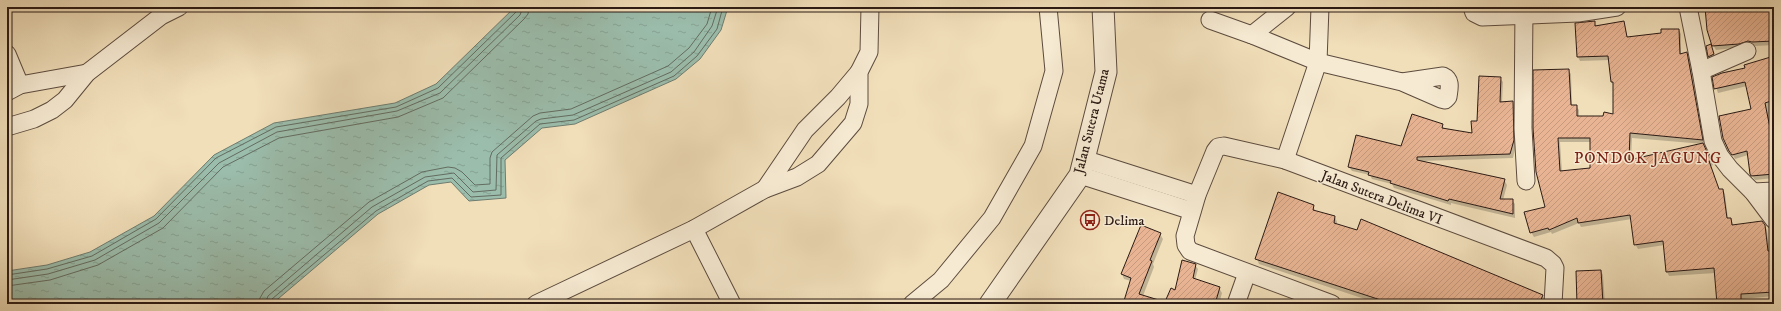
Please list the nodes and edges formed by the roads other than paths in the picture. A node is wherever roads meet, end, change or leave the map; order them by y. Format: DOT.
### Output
graph roads {
  1 [pos="178,7"];
  2 [pos="870,7"];
  3 [pos="1048,7"];
  4 [pos="1103,7"];
  5 [pos="1287,7"];
  6 [pos="1320,7"];
  7 [pos="1472,7"];
  8 [pos="1617,7"];
  9 [pos="1688,7"];
  10 [pos="1578,10"];
  11 [pos="160,11"];
  12 [pos="1525,12"];
  13 [pos="1210,20"];
  14 [pos="1252,35"];
  15 [pos="1747,51"];
  16 [pos="7,54"];
  17 [pos="1318,62"];
  18 [pos="1701,71"];
  19 [pos="859,72"];
  20 [pos="87,73"];
  21 [pos="1402,82"];
  22 [pos="13,89"];
  23 [pos="7,128"];
  24 [pos="1285,160"];
  25 [pos="1082,167"];
  26 [pos="1526,181"];
  27 [pos="765,189"];
  28 [pos="1774,191"];
  29 [pos="1753,192"];
  30 [pos="1195,203"];
  31 [pos="1774,220"];
  32 [pos="694,229"];
  33 [pos="1247,273"];
  34 [pos="546,302"];
  35 [pos="732,304"];
  36 [pos="912,304"];
  37 [pos="990,304"];
  38 [pos="1236,304"];
  39 [pos="1332,304"];
  40 [pos="1553,304"];
  1 -- 11 [label="street"];
  2 -- 19 [label="street"];
  3 -- 36 [label="street"];
  4 -- 25 [label="street, Jalan Sutera Utama"];
  5 -- 14 [label="street"];
  6 -- 17 [label="street"];
  7 -- 12 [label="street"];
  8 -- 10 [label="street"];
  9 -- 18 [label="street"];
  10 -- 12 [label="street"];
  11 -- 20 [label="street"];
  12 -- 26 [label="street"];
  13 -- 14 [label="street"];
  14 -- 17 [label="street"];
  15 -- 18 [label="street"];
  16 -- 22 [label="street"];
  17 -- 21 [label="street"];
  17 -- 24 [label="street"];
  18 -- 29 [label="street"];
  19 -- 27 [label="street"];
  19 -- 27 [label="street"];
  20 -- 22 [label="street"];
  20 -- 23 [label="street"];
  24 -- 30 [label="street, Jalan Sutera Delima VI"];
  24 -- 40 [label="street, Jalan Sutera Delima VI"];
  25 -- 30 [label="street"];
  25 -- 37 [label="street, Jalan Sutera Utama"];
  27 -- 32 [label="street"];
  28 -- 29 [label="street"];
  29 -- 31 [label="street"];
  30 -- 33 [label="street"];
  32 -- 34 [label="street"];
  32 -- 35 [label="street"];
  33 -- 38 [label="street"];
  33 -- 39 [label="street"];
}
